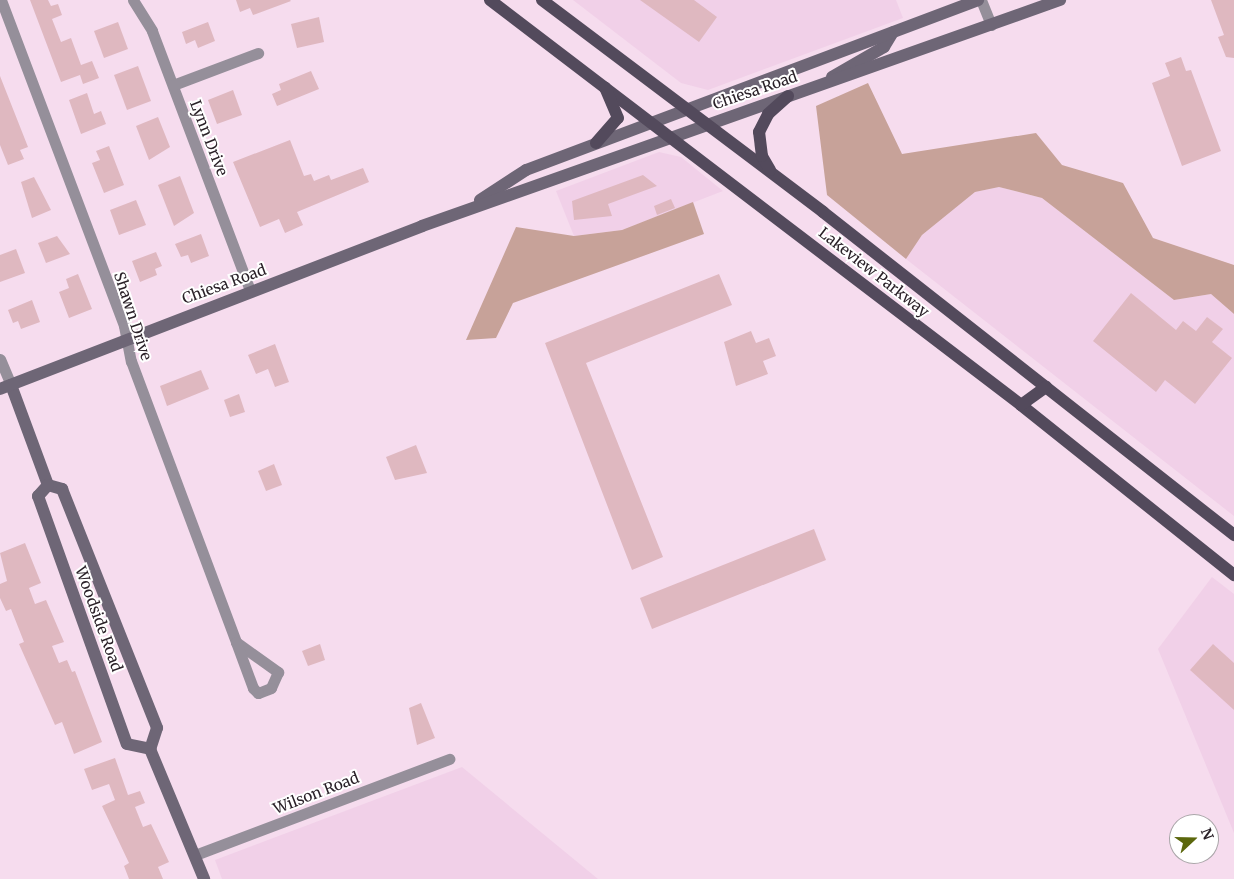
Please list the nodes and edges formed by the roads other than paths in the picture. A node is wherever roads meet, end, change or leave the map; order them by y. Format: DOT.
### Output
graph roads {
  1 [pos="1,0"];
  2 [pos="133,0"];
  3 [pos="490,0"];
  4 [pos="542,0"];
  5 [pos="979,0"];
  6 [pos="1060,0"];
  7 [pos="991,25"];
  8 [pos="893,32"];
  9 [pos="258,53"];
  10 [pos="603,84"];
  11 [pos="822,84"];
  12 [pos="173,85"];
  13 [pos="788,96"];
  14 [pos="687,109"];
  15 [pos="654,122"];
  16 [pos="705,124"];
  17 [pos="671,136"];
  18 [pos="596,144"];
  19 [pos="772,174"];
  20 [pos="461,212"];
  21 [pos="250,290"];
  22 [pos="127,338"];
  23 [pos="0,359"];
  24 [pos="5,387"];
  25 [pos="1046,387"];
  26 [pos="1021,405"];
  27 [pos="48,485"];
  28 [pos="1234,535"];
  29 [pos="1234,575"];
  30 [pos="236,642"];
  31 [pos="150,749"];
  32 [pos="449,759"];
  33 [pos="195,855"];
  34 [pos="204,879"];
  1 -- 22 [label="street, Shawn Drive"];
  2 -- 12 [label="street, Lynn Drive"];
  3 -- 10 [label="main road, Lakeview Parkway"];
  4 -- 14 [label="main road, Lakeview Parkway"];
  5 -- 7 [label="street"];
  5 -- 8 [label="main road, Chiesa Road"];
  6 -- 7 [label="main road, Chiesa Road"];
  7 -- 11 [label="main road, Chiesa Road"];
  8 -- 11 [label="main road"];
  8 -- 14 [label="main road, Chiesa Road"];
  9 -- 12 [label="street"];
  10 -- 15 [label="main road, Lakeview Parkway"];
  10 -- 18 [label="main road"];
  11 -- 13 [label="main road, Chiesa Road"];
  12 -- 21 [label="street, Lynn Drive"];
  13 -- 16 [label="main road, Chiesa Road"];
  13 -- 19 [label="main road"];
  14 -- 15 [label="main road, Chiesa Road"];
  14 -- 16 [label="main road, Lakeview Parkway"];
  15 -- 17 [label="main road, Lakeview Parkway"];
  15 -- 18 [label="main road, Chiesa Road"];
  16 -- 17 [label="main road, Chiesa Road"];
  16 -- 19 [label="main road, Lakeview Parkway"];
  17 -- 20 [label="main road, Chiesa Road"];
  17 -- 26 [label="main road, Lakeview Parkway"];
  18 -- 20 [label="main road, Chiesa Road"];
  19 -- 25 [label="main road, Lakeview Parkway"];
  20 -- 21 [label="main road, Chiesa Road"];
  21 -- 22 [label="main road, Chiesa Road"];
  22 -- 24 [label="main road, Chiesa Road"];
  22 -- 30 [label="street, Shawn Drive"];
  23 -- 24 [label="street"];
  24 -- 27 [label="main road"];
  25 -- 26 [label="main road"];
  25 -- 28 [label="main road, Lakeview Parkway"];
  26 -- 29 [label="main road, Lakeview Parkway"];
  27 -- 31 [label="main road, Woodside Road"];
  27 -- 31 [label="main road, Woodside Road"];
  30 -- 30 [label="street, Shawn Drive"];
  31 -- 33 [label="main road"];
  32 -- 33 [label="street, Wilson Road"];
  33 -- 34 [label="main road"];
}
